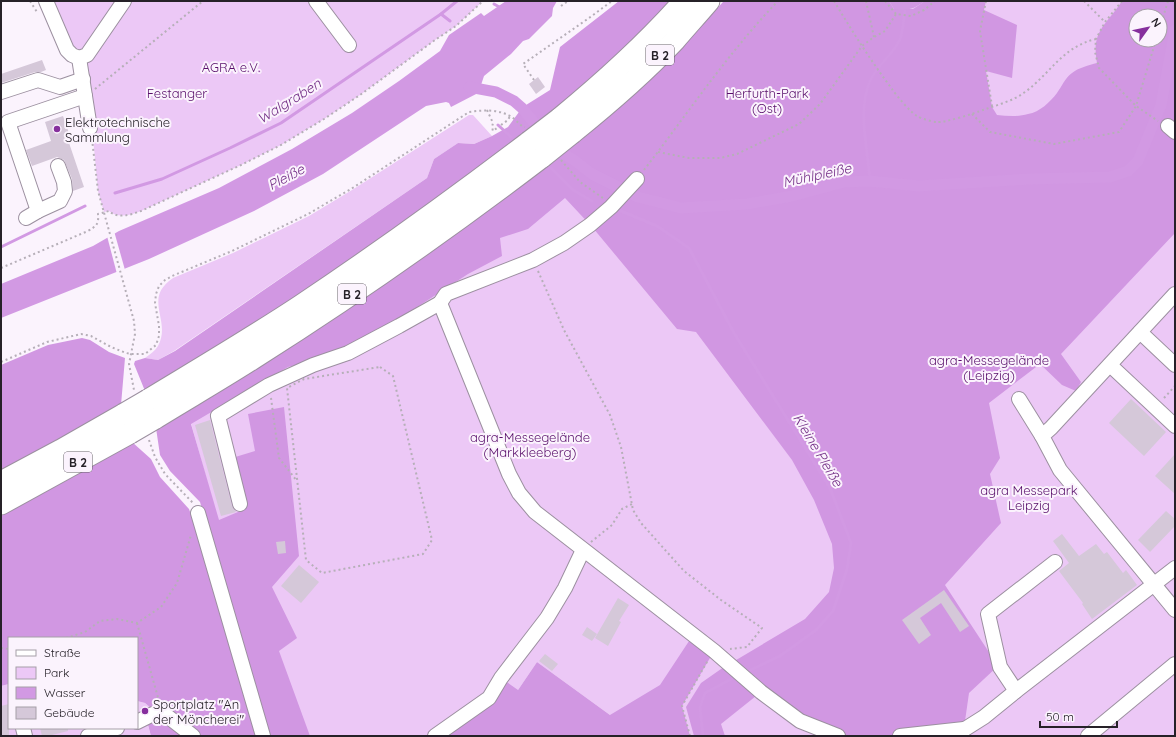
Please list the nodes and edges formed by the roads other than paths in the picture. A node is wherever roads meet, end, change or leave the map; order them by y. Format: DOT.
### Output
graph roads {
  1 [pos="46,1"];
  2 [pos="124,1"];
  3 [pos="316,1"];
  4 [pos="684,1"];
  5 [pos="709,1"];
  6 [pos="349,45"];
  7 [pos="80,58"];
  8 [pos="82,79"];
  9 [pos="1,92"];
  10 [pos="85,96"];
  11 [pos="566,126"];
  12 [pos="90,128"];
  13 [pos="58,166"];
  14 [pos="635,181"];
  15 [pos="38,211"];
  16 [pos="26,218"];
  17 [pos="1175,294"];
  18 [pos="440,303"];
  19 [pos="1140,332"];
  20 [pos="1110,365"];
  21 [pos="1175,365"];
  22 [pos="1019,399"];
  23 [pos="127,423"];
  24 [pos="1175,426"];
  25 [pos="1042,436"];
  26 [pos="1,482"];
  27 [pos="1,504"];
  28 [pos="240,504"];
  29 [pos="198,513"];
  30 [pos="583,550"];
  31 [pos="1055,562"];
  32 [pos="1175,568"];
  33 [pos="1154,585"];
  34 [pos="1175,610"];
  35 [pos="1175,664"];
  36 [pos="1016,691"];
  37 [pos="138,722"];
  38 [pos="113,729"];
  39 [pos="959,732"];
  40 [pos="88,736"];
  41 [pos="193,736"];
  42 [pos="263,736"];
  43 [pos="435,736"];
  44 [pos="835,736"];
  45 [pos="900,736"];
  46 [pos="1088,736"];
  1 -- 7 [label="street"];
  2 -- 7 [label="street"];
  3 -- 6 [label="street"];
  4 -- 11 [label="highway, B 2"];
  5 -- 11 [label="highway, B 2"];
  7 -- 8 [label="street"];
  8 -- 9 [label="street"];
  8 -- 10 [label="street"];
  10 -- 12 [label="street"];
  10 -- 15 [label="street"];
  11 -- 23 [label="highway, B 2, bridge"];
  13 -- 15 [label="street"];
  14 -- 18 [label="street"];
  15 -- 16 [label="street"];
  17 -- 19 [label="street"];
  18 -- 28 [label="street"];
  18 -- 30 [label="street"];
  19 -- 20 [label="street"];
  19 -- 21 [label="street"];
  20 -- 24 [label="street"];
  20 -- 25 [label="street"];
  22 -- 25 [label="street"];
  23 -- 26 [label="highway, B 2"];
  23 -- 27 [label="highway, B 2"];
  25 -- 33 [label="street"];
  29 -- 42 [label="street"];
  30 -- 43 [label="street"];
  30 -- 44 [label="street"];
  31 -- 36 [label="street"];
  32 -- 33 [label="street"];
  33 -- 34 [label="street"];
  33 -- 36 [label="street"];
  35 -- 46 [label="street"];
  36 -- 39 [label="street"];
  37 -- 41 [label="street"];
  38 -- 40 [label="street"];
  39 -- 45 [label="street"];
}
